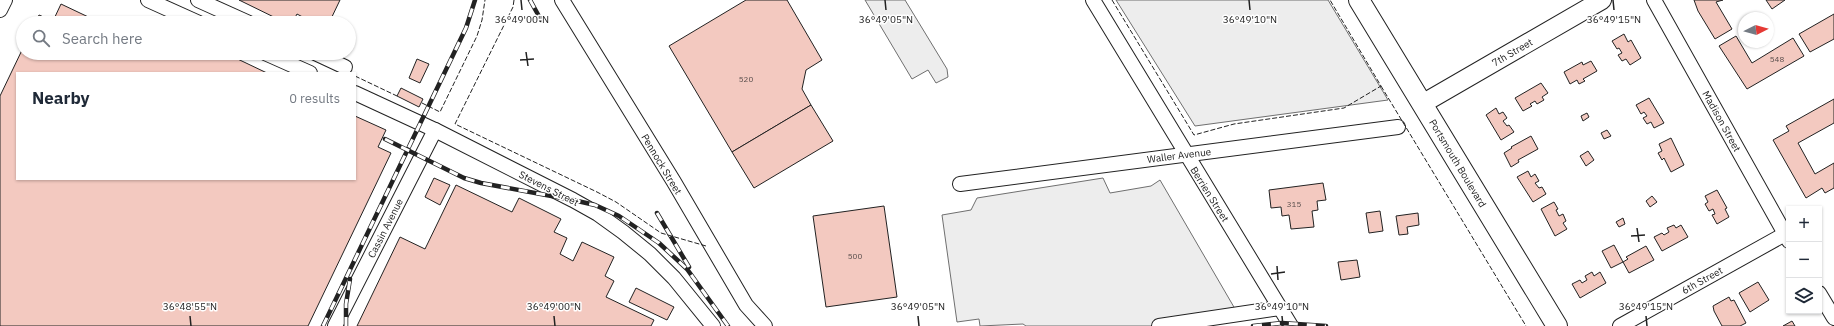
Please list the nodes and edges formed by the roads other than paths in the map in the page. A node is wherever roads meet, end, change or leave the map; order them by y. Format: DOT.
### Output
graph roads {
  1 [pos="5,0"];
  2 [pos="148,0"];
  3 [pos="198,0"];
  4 [pos="562,0"];
  5 [pos="1093,0"];
  6 [pos="1359,0"];
  7 [pos="1602,0"];
  8 [pos="1654,0"];
  9 [pos="0,10"];
  10 [pos="183,16"];
  11 [pos="233,16"];
  12 [pos="281,60"];
  13 [pos="331,60"];
  14 [pos="345,66"];
  15 [pos="308,72"];
  16 [pos="356,94"];
  17 [pos="1422,104"];
  18 [pos="1398,127"];
  19 [pos="435,130"];
  20 [pos="1186,154"];
  21 [pos="960,184"];
  22 [pos="1786,236"];
  23 [pos="1786,239"];
  24 [pos="1822,298"];
  25 [pos="1280,308"];
  26 [pos="1834,318"];
  27 [pos="335,326"];
  28 [pos="713,326"];
  29 [pos="765,326"];
  30 [pos="1160,326"];
  31 [pos="1291,326"];
  32 [pos="1556,326"];
  33 [pos="1620,326"];
  1 -- 9 [label="street"];
  2 -- 10 [label="street"];
  3 -- 11 [label="street"];
  4 -- 29 [label="street, Pennock Street"];
  5 -- 20 [label="street, Berrien Street"];
  6 -- 17 [label="main road, Portsmouth Boulevard"];
  7 -- 17 [label="street, 7th Street"];
  8 -- 22 [label="street, Madison Street"];
  12 -- 15 [label="street"];
  13 -- 14 [label="street"];
  16 -- 19 [label="street, Stevens Street"];
  17 -- 32 [label="main road, Portsmouth Boulevard"];
  18 -- 20 [label="street, Waller Avenue"];
  19 -- 27 [label="street, Cassin Avenue"];
  19 -- 28 [label="street, Stevens Street"];
  20 -- 21 [label="street, Waller Avenue"];
  20 -- 25 [label="street, Berrien Street"];
  23 -- 33 [label="street, 6th Street"];
  24 -- 26 [label="street"];
  25 -- 30 [label="street"];
  25 -- 31 [label="street, Berrien Street"];
}
